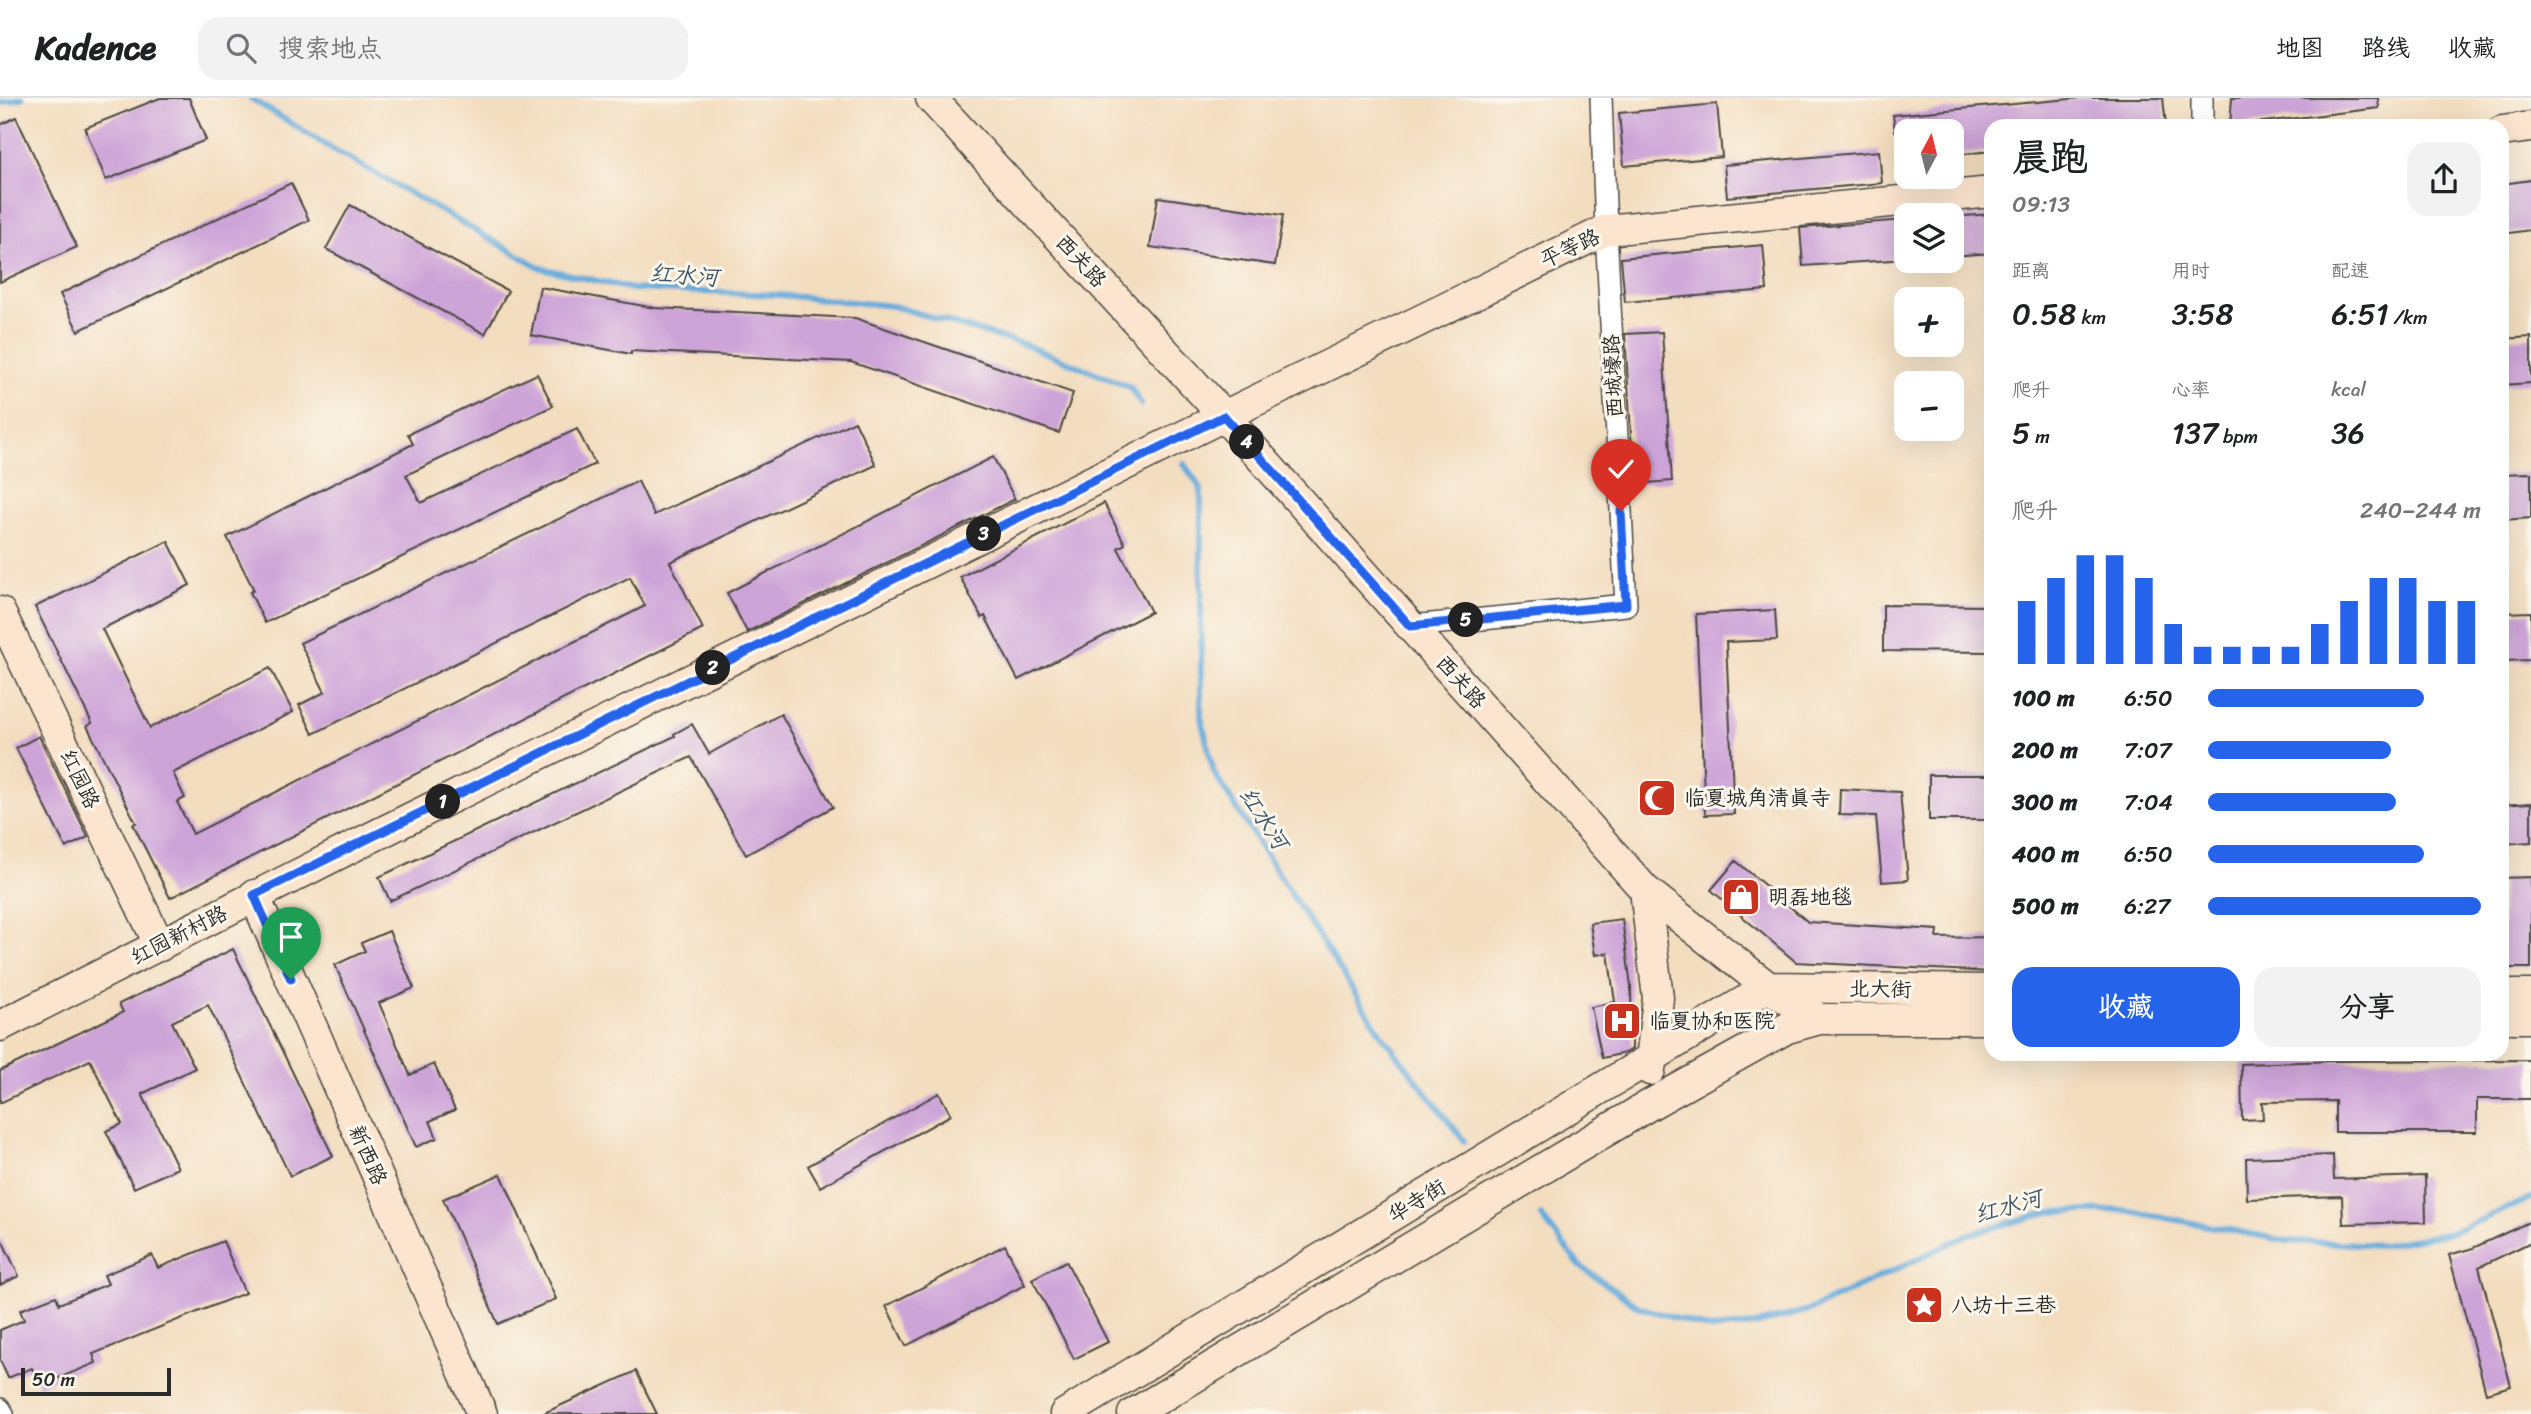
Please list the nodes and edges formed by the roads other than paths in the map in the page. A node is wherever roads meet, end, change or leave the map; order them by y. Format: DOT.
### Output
graph roads {
  1 [pos="931,98"];
  2 [pos="1601,98"];
  3 [pos="2202,98"];
  4 [pos="2202,119"];
  5 [pos="2531,127"];
  6 [pos="2509,130"];
  7 [pos="1984,193"];
  8 [pos="1605,230"];
  9 [pos="1224,416"];
  10 [pos="0,612"];
  11 [pos="1410,626"];
  12 [pos="1646,890"];
  13 [pos="254,895"];
  14 [pos="160,946"];
  15 [pos="1768,988"];
  16 [pos="1984,990"];
  17 [pos="2509,995"];
  18 [pos="2531,995"];
  19 [pos="2509,1018"];
  20 [pos="2531,1018"];
  21 [pos="1819,1019"];
  22 [pos="1984,1019"];
  23 [pos="0,1026"];
  24 [pos="1650,1060"];
  25 [pos="1651,1104"];
  26 [pos="0,1409"];
  27 [pos="2,1414"];
  28 [pos="482,1414"];
  29 [pos="1065,1414"];
  30 [pos="1133,1414"];
  1 -- 9 [label="main road, 西关路"];
  2 -- 8 [label="street, 西城壕路"];
  3 -- 4 [label="street"];
  5 -- 6 [label="main road"];
  7 -- 8 [label="main road, 平等路"];
  8 -- 9 [label="main road, 平等路"];
  8 -- 11 [label="street, 西城壕路"];
  9 -- 11 [label="main road, 西关路"];
  9 -- 13 [label="main road, 红园新村路"];
  10 -- 14 [label="main road, 红园路"];
  11 -- 12 [label="main road, 西关路"];
  12 -- 15 [label="main road, 西关路"];
  12 -- 24 [label="main road"];
  13 -- 14 [label="main road, 红园新村路"];
  13 -- 28 [label="main road, 新西路"];
  14 -- 23 [label="main road, 红园新村路"];
  15 -- 16 [label="main road, 北大街"];
  15 -- 21 [label="main road, 西关路"];
  15 -- 24 [label="main road, 华寺街"];
  17 -- 18 [label="main road"];
  19 -- 20 [label="main road"];
  21 -- 22 [label="main road, 北大街"];
  21 -- 25 [label="main road, 华寺街"];
  24 -- 25 [label="main road"];
  24 -- 29 [label="main road, 华寺街"];
  25 -- 30 [label="main road, 华寺街"];
  26 -- 27 [label="street"];
}
